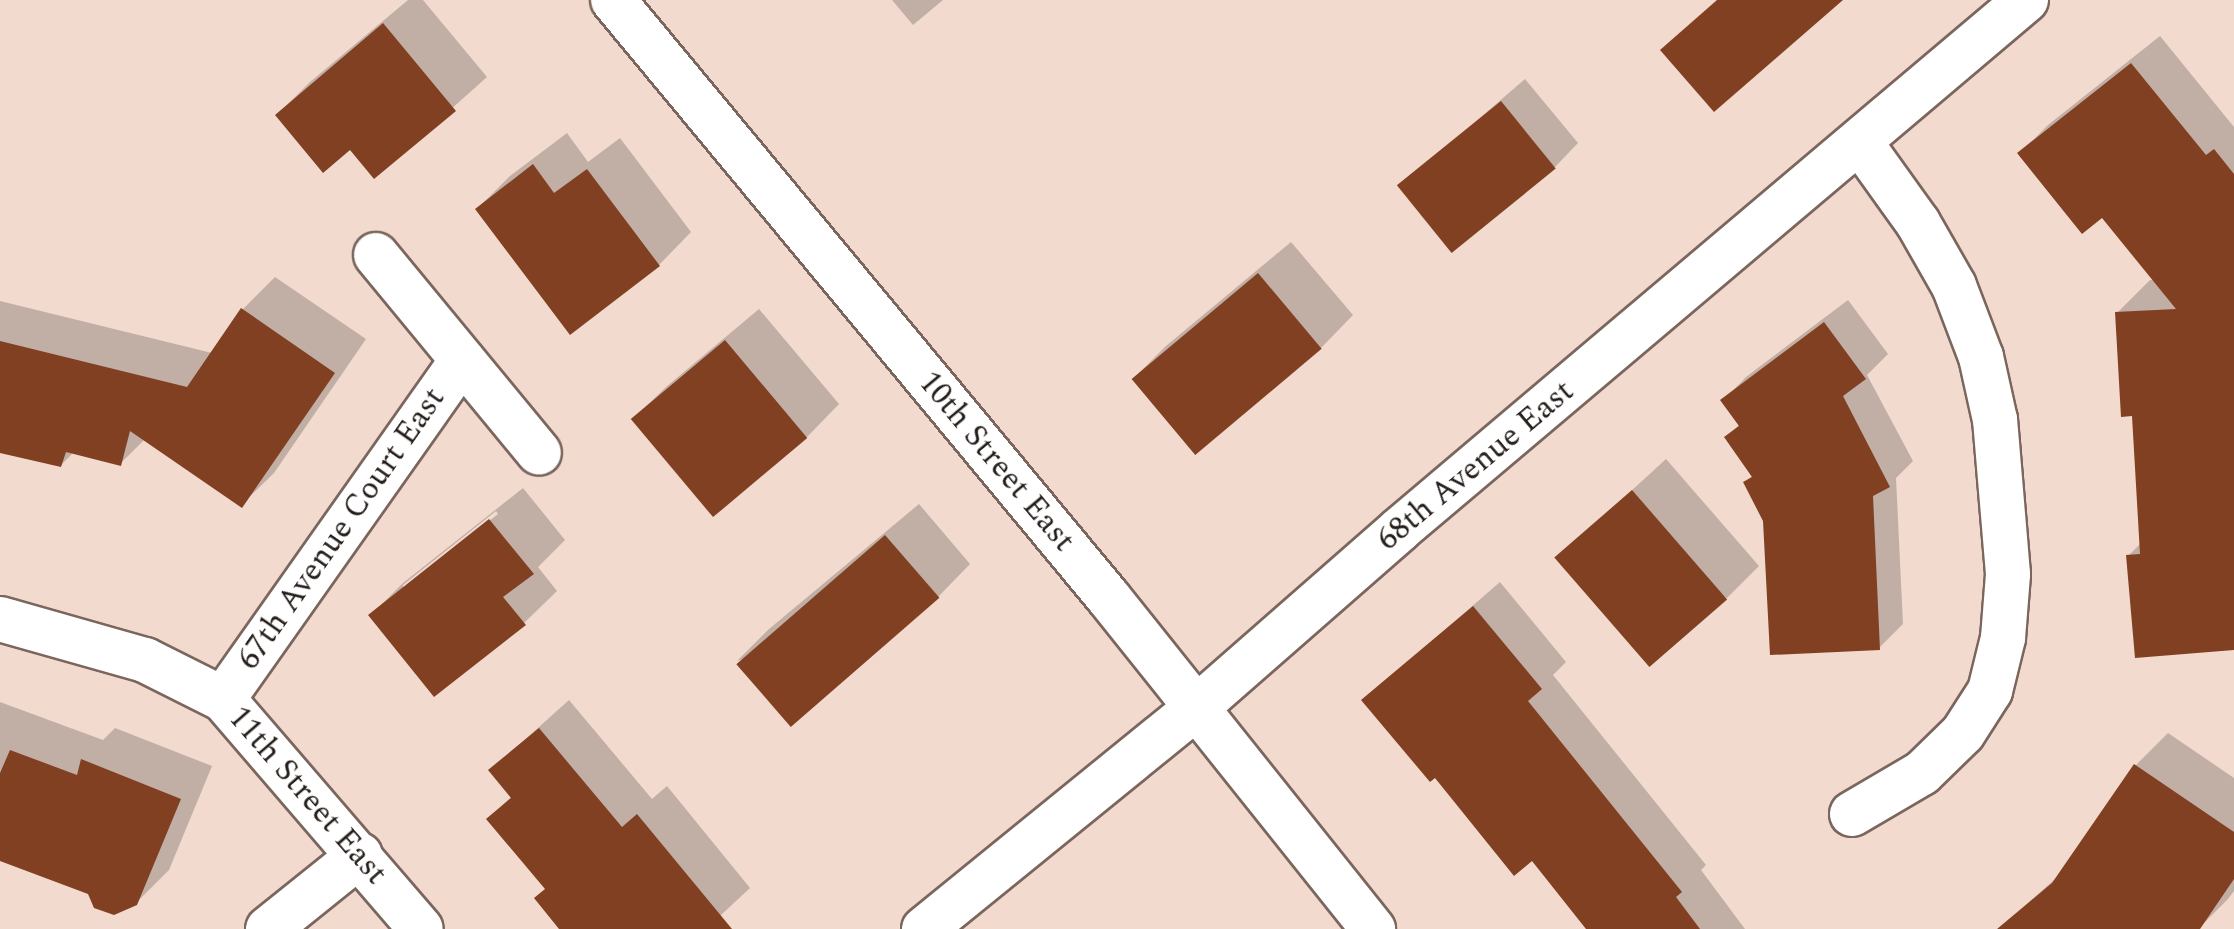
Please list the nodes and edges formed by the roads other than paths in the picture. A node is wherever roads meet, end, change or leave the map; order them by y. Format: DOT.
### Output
graph roads {
  1 [pos="613,0"];
  2 [pos="2026,0"];
  3 [pos="1860,142"];
  4 [pos="376,255"];
  5 [pos="462,360"];
  6 [pos="539,453"];
  7 [pos="0,619"];
  8 [pos="223,699"];
  9 [pos="1196,708"];
  10 [pos="1852,814"];
  11 [pos="360,855"];
  12 [pos="268,929"];
  13 [pos="421,929"];
  14 [pos="924,929"];
  15 [pos="1373,929"];
  1 -- 9 [label="street, 10th Street East"];
  2 -- 3 [label="street, 68th Avenue East"];
  3 -- 9 [label="street, 68th Avenue East"];
  3 -- 10 [label="street"];
  4 -- 5 [label="street"];
  5 -- 6 [label="street"];
  5 -- 8 [label="street, 67th Avenue Court East"];
  7 -- 8 [label="street, 11th Street East"];
  8 -- 11 [label="street, 11th Street East"];
  9 -- 14 [label="street, 68th Avenue East"];
  9 -- 15 [label="street, 10th Street East"];
  11 -- 12 [label="street"];
  11 -- 13 [label="street, 11th Street East"];
}
